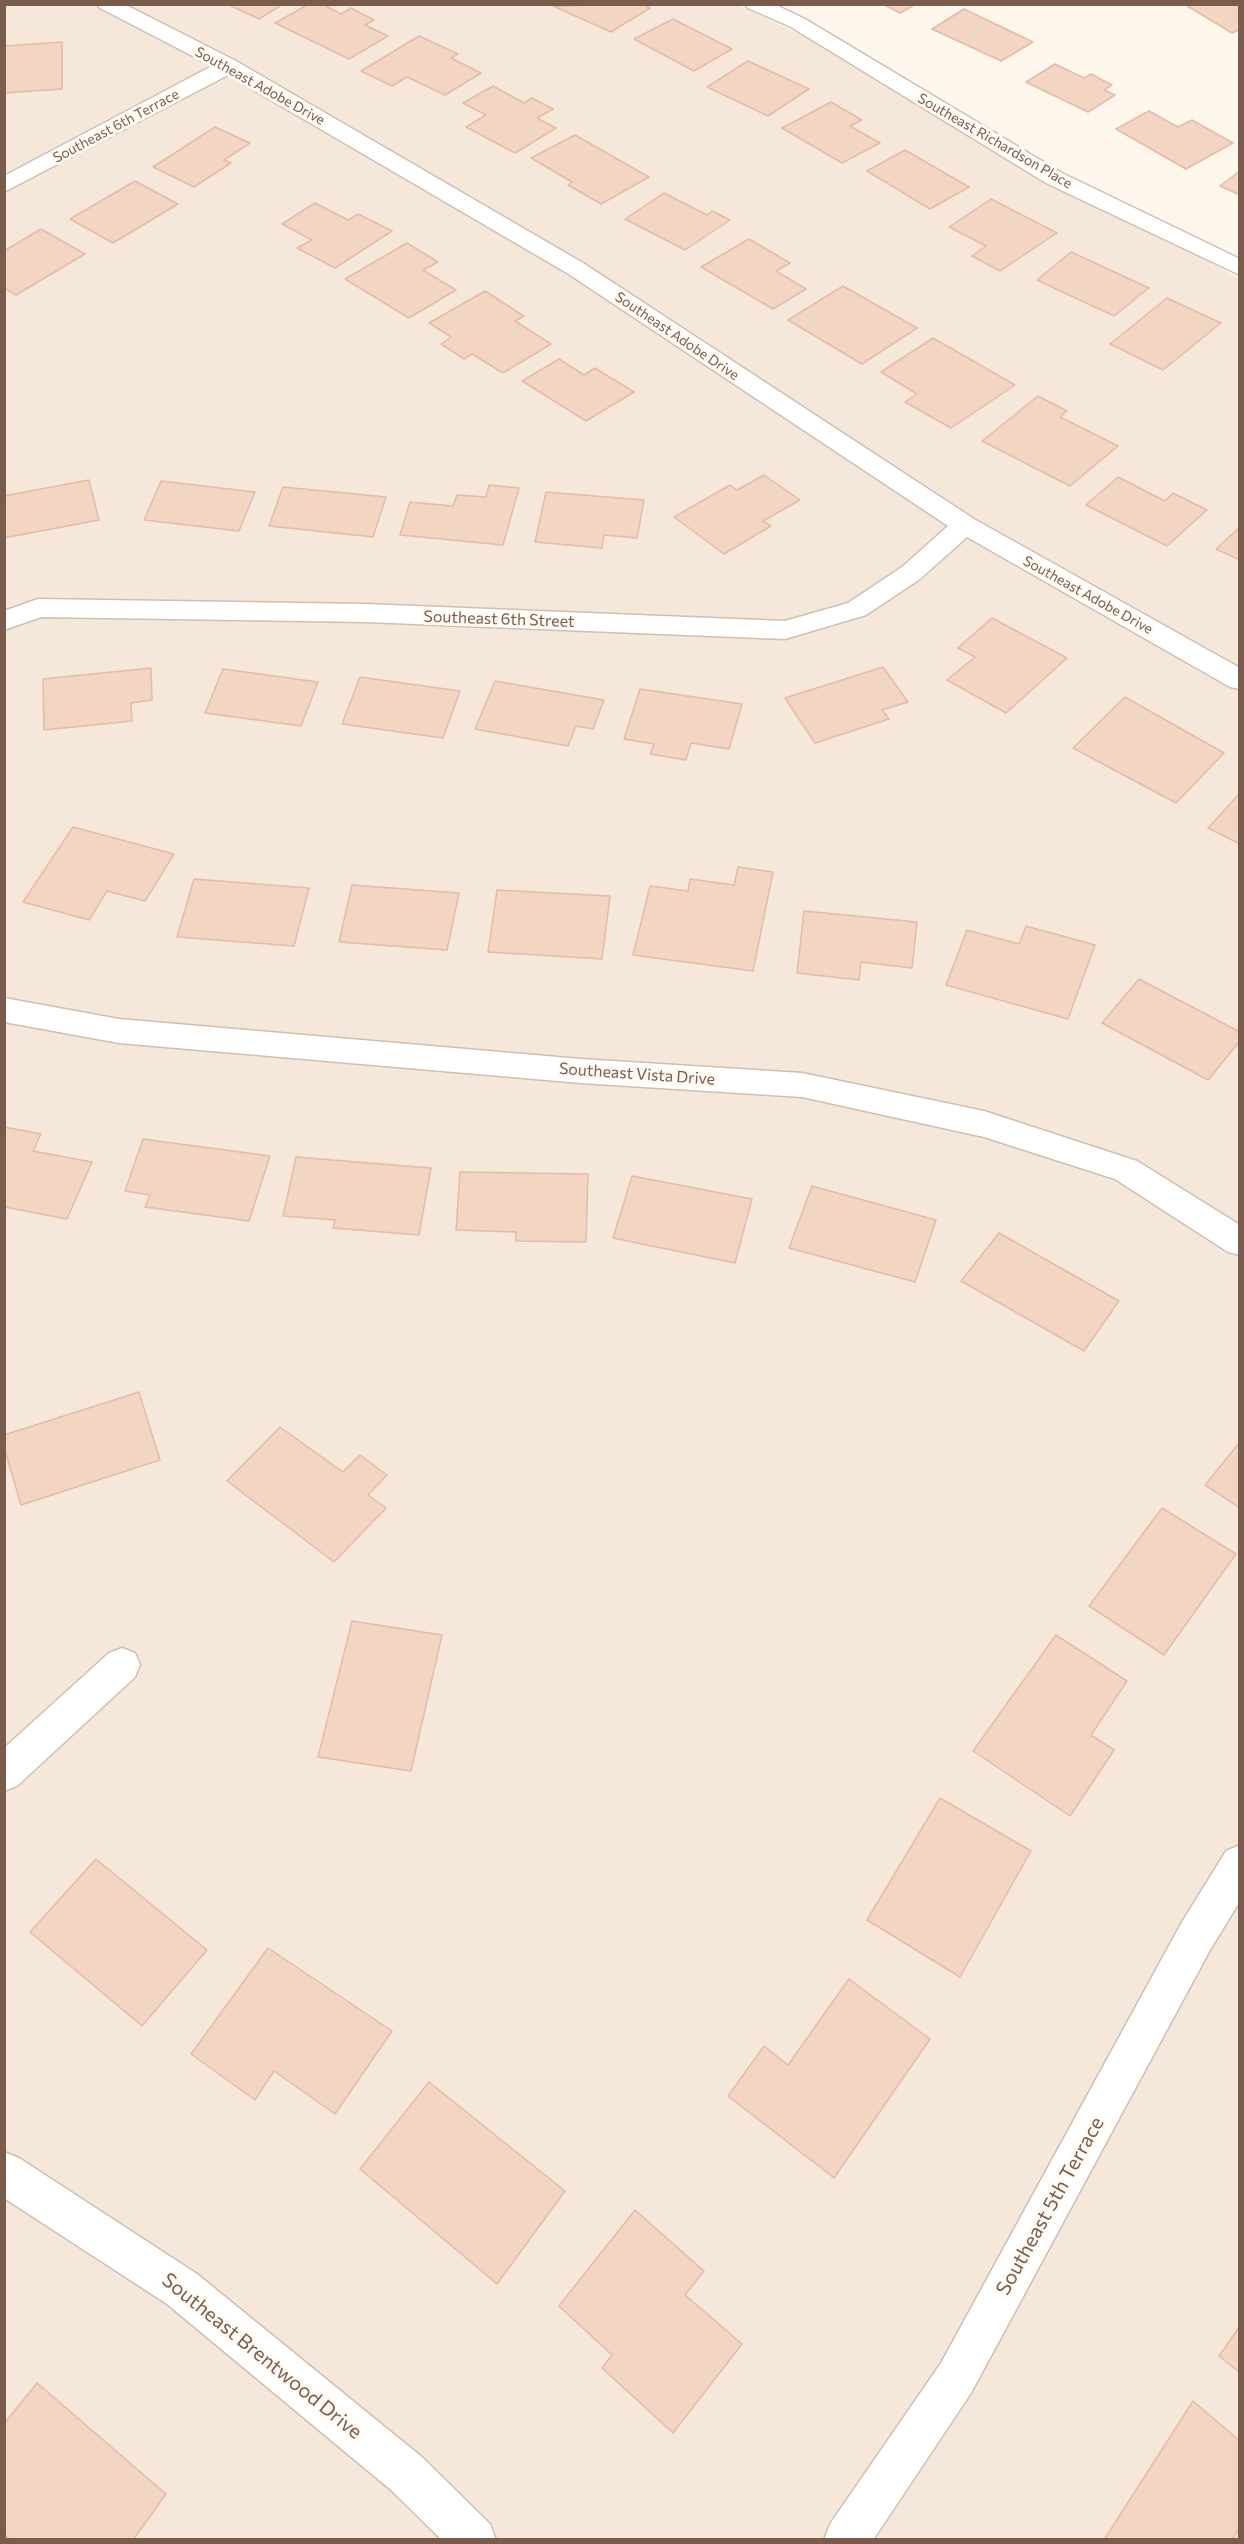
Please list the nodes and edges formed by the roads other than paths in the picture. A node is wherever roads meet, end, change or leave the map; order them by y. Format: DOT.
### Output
graph roads {
  1 [pos="107,4"];
  2 [pos="755,4"];
  3 [pos="228,66"];
  4 [pos="4,185"];
  5 [pos="1239,268"];
  6 [pos="965,525"];
  7 [pos="4,621"];
  8 [pos="1239,680"];
  9 [pos="4,1010"];
  10 [pos="1239,1242"];
  11 [pos="122,1665"];
  12 [pos="4,1773"];
  13 [pos="1239,1864"];
  14 [pos="4,2173"];
  15 [pos="474,2540"];
  16 [pos="846,2540"];
  1 -- 3 [label="street, Southeast Adobe Drive"];
  2 -- 5 [label="street, Southeast Richardson Place"];
  3 -- 4 [label="street, Southeast 6th Terrace"];
  3 -- 6 [label="street, Southeast Adobe Drive"];
  6 -- 7 [label="street, Southeast 6th Street"];
  6 -- 8 [label="street, Southeast Adobe Drive"];
  9 -- 10 [label="street, Southeast Vista Drive"];
  11 -- 12 [label="street"];
  13 -- 16 [label="street, Southeast 5th Terrace"];
  14 -- 15 [label="street, Southeast Brentwood Drive"];
}
